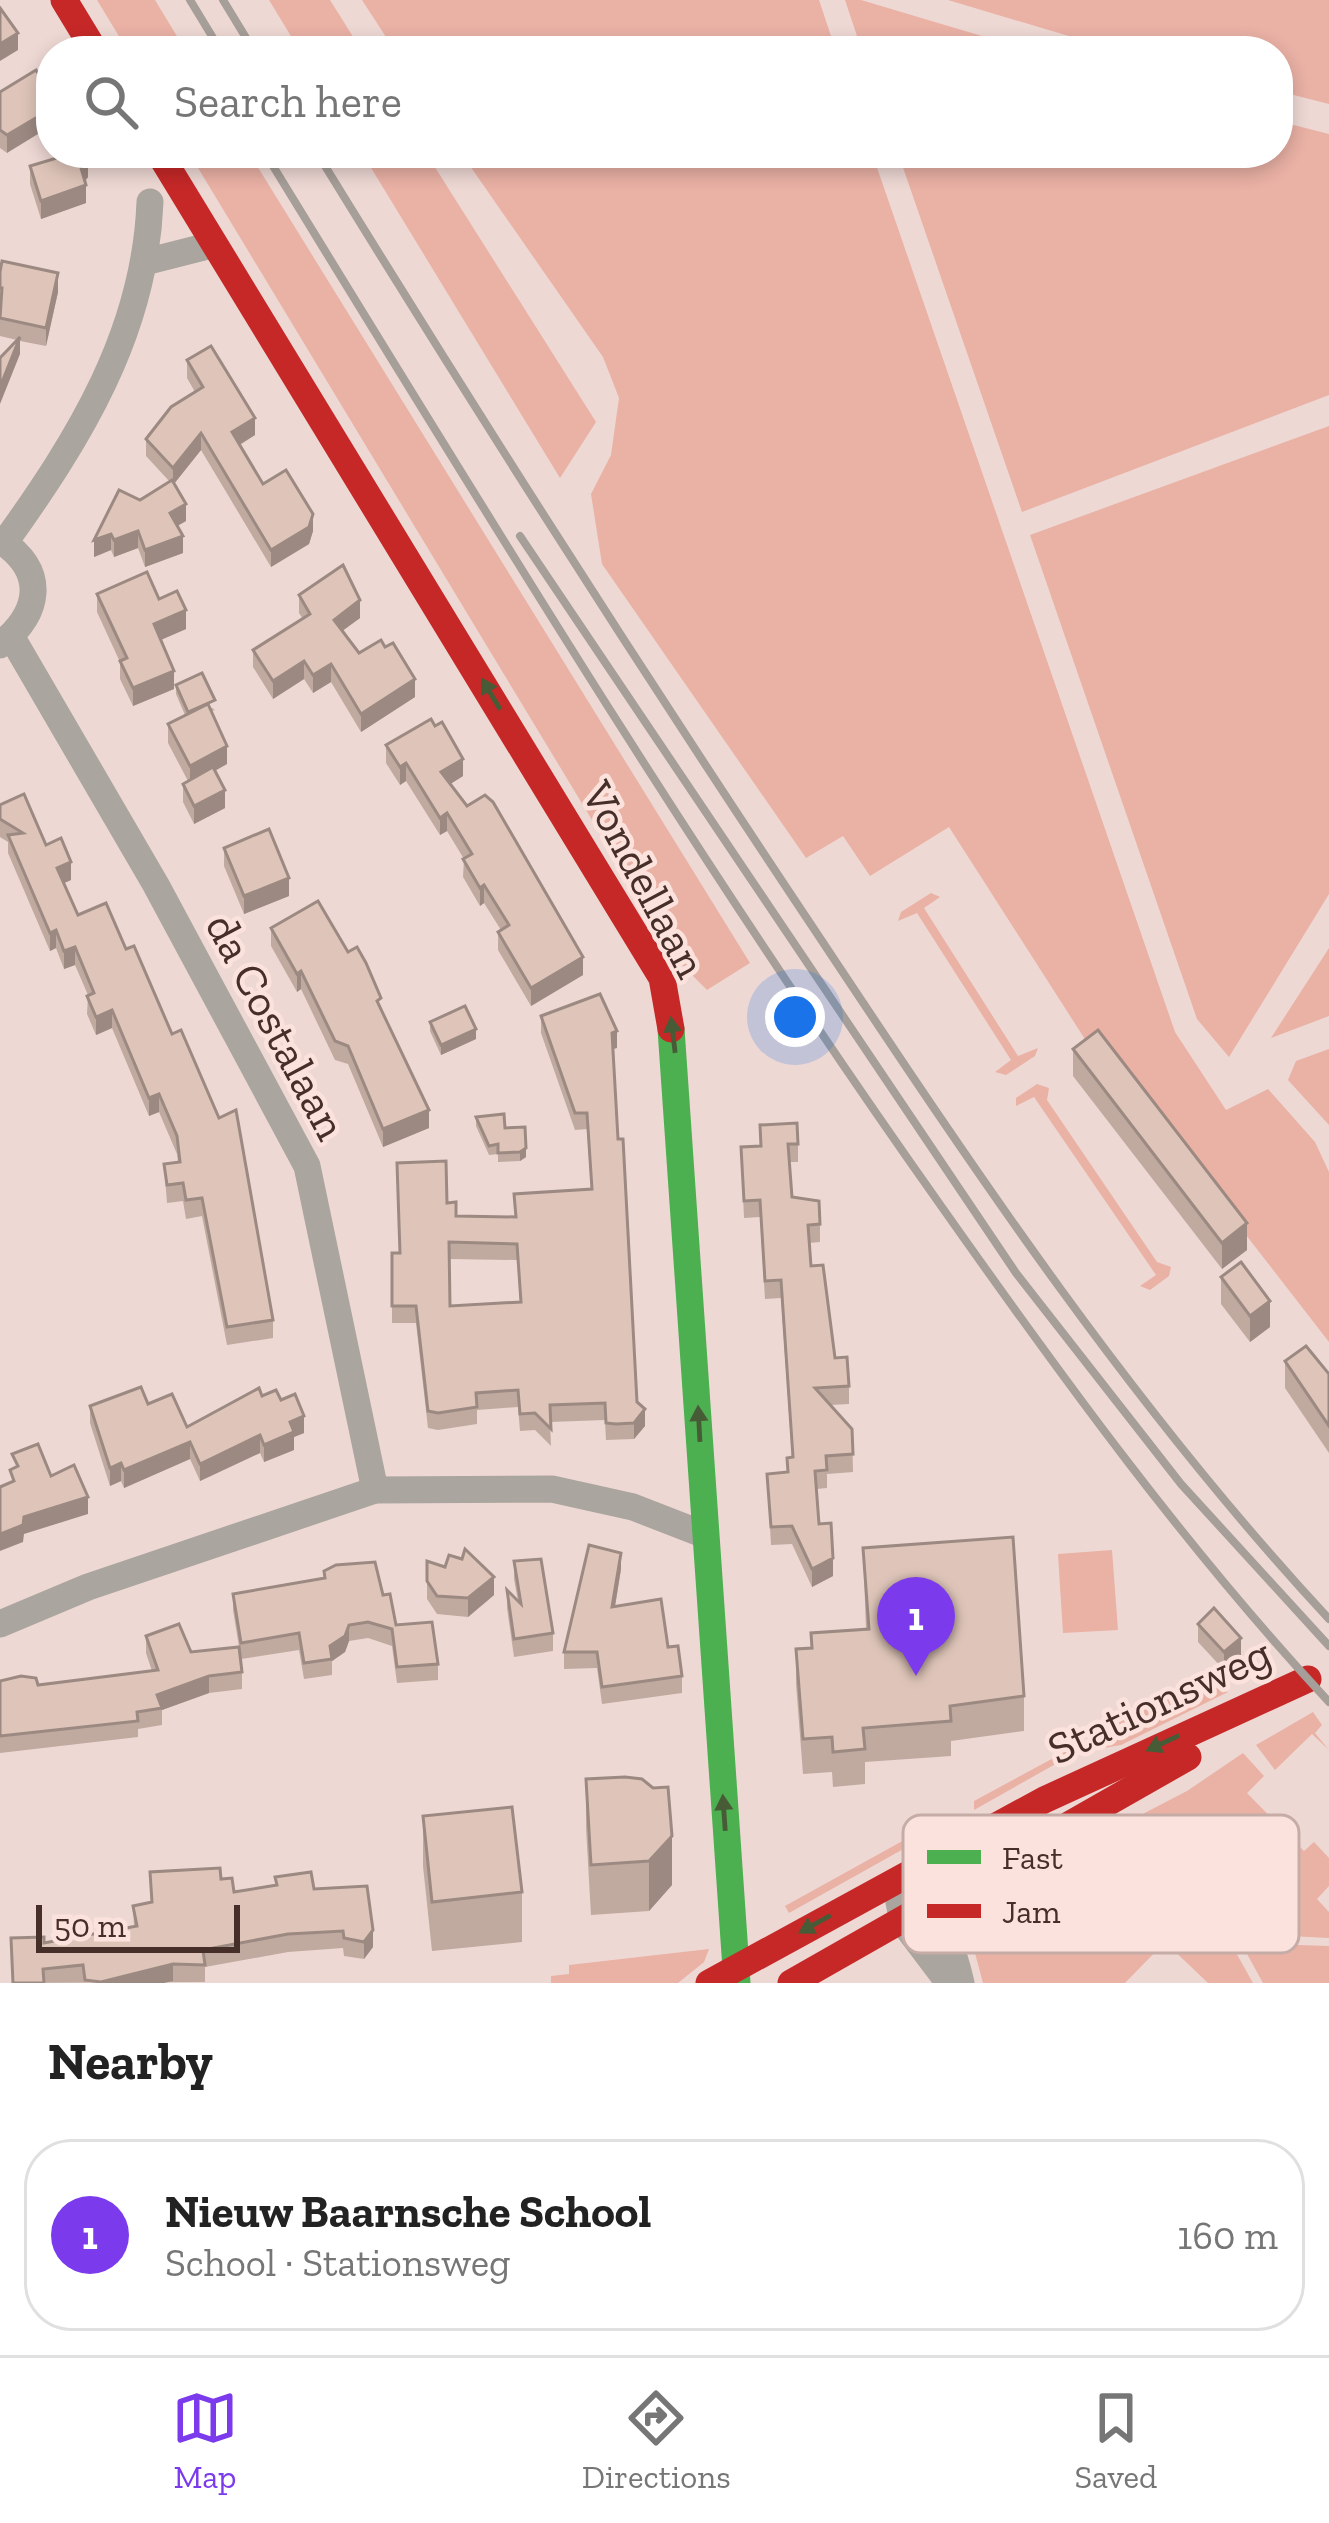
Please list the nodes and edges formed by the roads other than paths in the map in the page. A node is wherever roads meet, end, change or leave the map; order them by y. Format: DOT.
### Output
graph roads {
  1 [pos="64,0"];
  2 [pos="86,36"];
  3 [pos="168,168"];
  4 [pos="150,202"];
  5 [pos="212,245"];
  6 [pos="145,262"];
  7 [pos="2,541"];
  8 [pos="6,641"];
  9 [pos="375,1490"];
  10 [pos="705,1534"];
  11 [pos="0,1624"];
  12 [pos="1318,1672"];
  13 [pos="1016,1815"];
  14 [pos="1088,1815"];
  15 [pos="903,1876"];
  16 [pos="895,1880"];
  17 [pos="903,1886"];
  18 [pos="903,1917"];
  19 [pos="903,1923"];
  20 [pos="927,1953"];
  21 [pos="954,1953"];
  22 [pos="736,1976"];
  23 [pos="709,1983"];
  24 [pos="791,1983"];
  25 [pos="949,1983"];
  26 [pos="961,1983"];
  1 -- 2 [label="street"];
  3 -- 5 [label="street, Vondellaan"];
  4 -- 6 [label="street"];
  5 -- 6 [label="street"];
  10 -- 5 [label="street, Vondellaan, one-way"];
  6 -- 7 [label="street"];
  7 -- 8 [label="street"];
  8 -- 9 [label="street, da Costalaan"];
  9 -- 10 [label="street"];
  9 -- 11 [label="street"];
  22 -- 10 [label="street, Vondellaan, one-way"];
  12 -- 13 [label="street, Stationsweg, one-way"];
  12 -- 14 [label="street, Stationsweg"];
  15 -- 16 [label="street, Stationsweg, one-way"];
  16 -- 17 [label="street"];
  16 -- 18 [label="street"];
  16 -- 22 [label="street, Stationsweg, one-way"];
  19 -- 24 [label="street, Stationsweg"];
  20 -- 25 [label="street"];
  21 -- 26 [label="street"];
  22 -- 23 [label="street, Stationsweg"];
}
